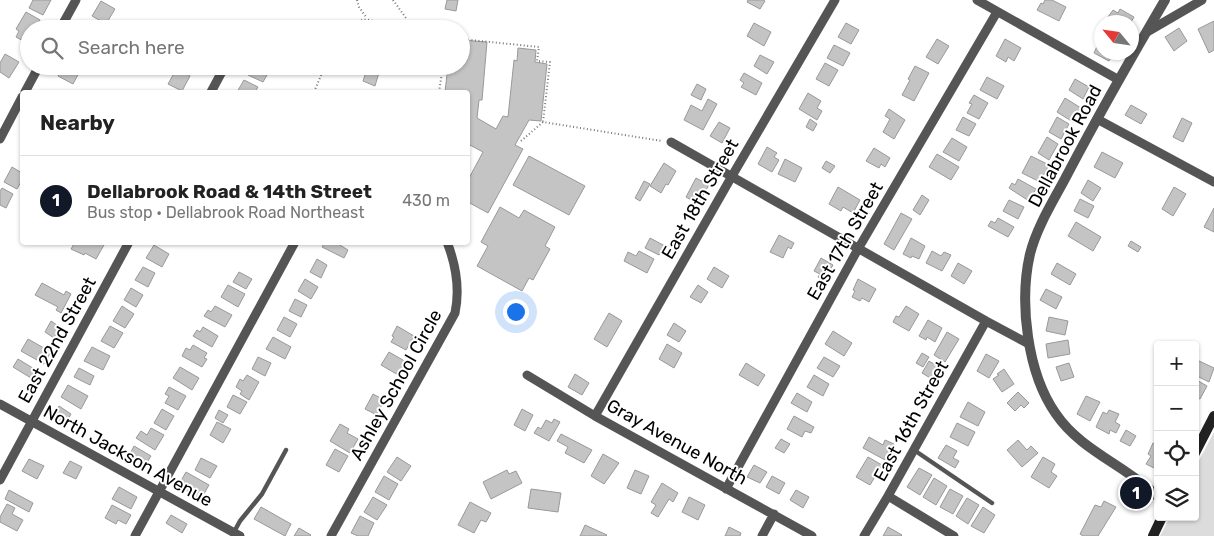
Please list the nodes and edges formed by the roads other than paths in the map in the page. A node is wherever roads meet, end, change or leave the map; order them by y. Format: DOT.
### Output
graph roads {
  1 [pos="76,0"];
  2 [pos="835,0"];
  3 [pos="977,0"];
  4 [pos="1165,0"];
  5 [pos="1202,0"];
  6 [pos="997,12"];
  7 [pos="65,20"];
  8 [pos="1146,32"];
  9 [pos="35,75"];
  10 [pos="220,75"];
  11 [pos="1119,80"];
  12 [pos="26,90"];
  13 [pos="212,90"];
  14 [pos="20,101"];
  15 [pos="1097,119"];
  16 [pos="0,138"];
  17 [pos="671,142"];
  18 [pos="732,176"];
  19 [pos="1214,182"];
  20 [pos="127,245"];
  21 [pos="293,245"];
  22 [pos="448,245"];
  23 [pos="858,249"];
  24 [pos="986,321"];
  25 [pos="1029,344"];
  26 [pos="527,375"];
  27 [pos="0,404"];
  28 [pos="595,416"];
  29 [pos="1214,416"];
  30 [pos="31,422"];
  31 [pos="1199,445"];
  32 [pos="286,450"];
  33 [pos="914,450"];
  34 [pos="0,480"];
  35 [pos="726,489"];
  36 [pos="159,492"];
  37 [pos="1154,493"];
  38 [pos="888,496"];
  39 [pos="992,503"];
  40 [pos="774,514"];
  41 [pos="1160,521"];
  42 [pos="237,534"];
  43 [pos="135,536"];
  44 [pos="332,536"];
  45 [pos="762,536"];
  46 [pos="812,536"];
  47 [pos="864,536"];
  48 [pos="954,536"];
  49 [pos="1153,536"];
  1 -- 7 [label="street"];
  2 -- 18 [label="street, East 18th Street"];
  3 -- 6 [label="street"];
  4 -- 8 [label="street, Dellabrook Road"];
  5 -- 8 [label="street"];
  6 -- 11 [label="street"];
  6 -- 23 [label="street, East 17th Street"];
  8 -- 11 [label="street, Dellabrook Road"];
  9 -- 12 [label="street"];
  10 -- 13 [label="street"];
  11 -- 15 [label="street, Dellabrook Road"];
  14 -- 16 [label="street"];
  15 -- 19 [label="street"];
  15 -- 25 [label="street, Dellabrook Road"];
  17 -- 18 [label="street"];
  18 -- 23 [label="street"];
  18 -- 28 [label="street, East 18th Street"];
  20 -- 30 [label="street, East 22nd Street"];
  21 -- 36 [label="street"];
  22 -- 44 [label="street, Ashley School Circle"];
  23 -- 24 [label="street"];
  23 -- 35 [label="street, East 17th Street"];
  24 -- 25 [label="street"];
  24 -- 33 [label="street, East 16th Street"];
  25 -- 37 [label="street, Dellabrook Road"];
  26 -- 28 [label="street, Gray Avenue North"];
  27 -- 30 [label="street, North Jackson Avenue"];
  28 -- 35 [label="street, Gray Avenue North"];
  29 -- 31 [label="main road"];
  30 -- 34 [label="street, East 22nd Street"];
  30 -- 36 [label="street, North Jackson Avenue"];
  32 -- 42 [label="lane"];
  33 -- 38 [label="street, East 16th Street"];
  33 -- 39 [label="lane"];
  35 -- 40 [label="street, Gray Avenue North"];
  36 -- 42 [label="street, North Jackson Avenue"];
  36 -- 43 [label="street"];
  38 -- 47 [label="street, East 16th Street"];
  38 -- 48 [label="street"];
  40 -- 45 [label="street"];
  40 -- 46 [label="street, Gray Avenue North"];
  41 -- 49 [label="main road"];
}
